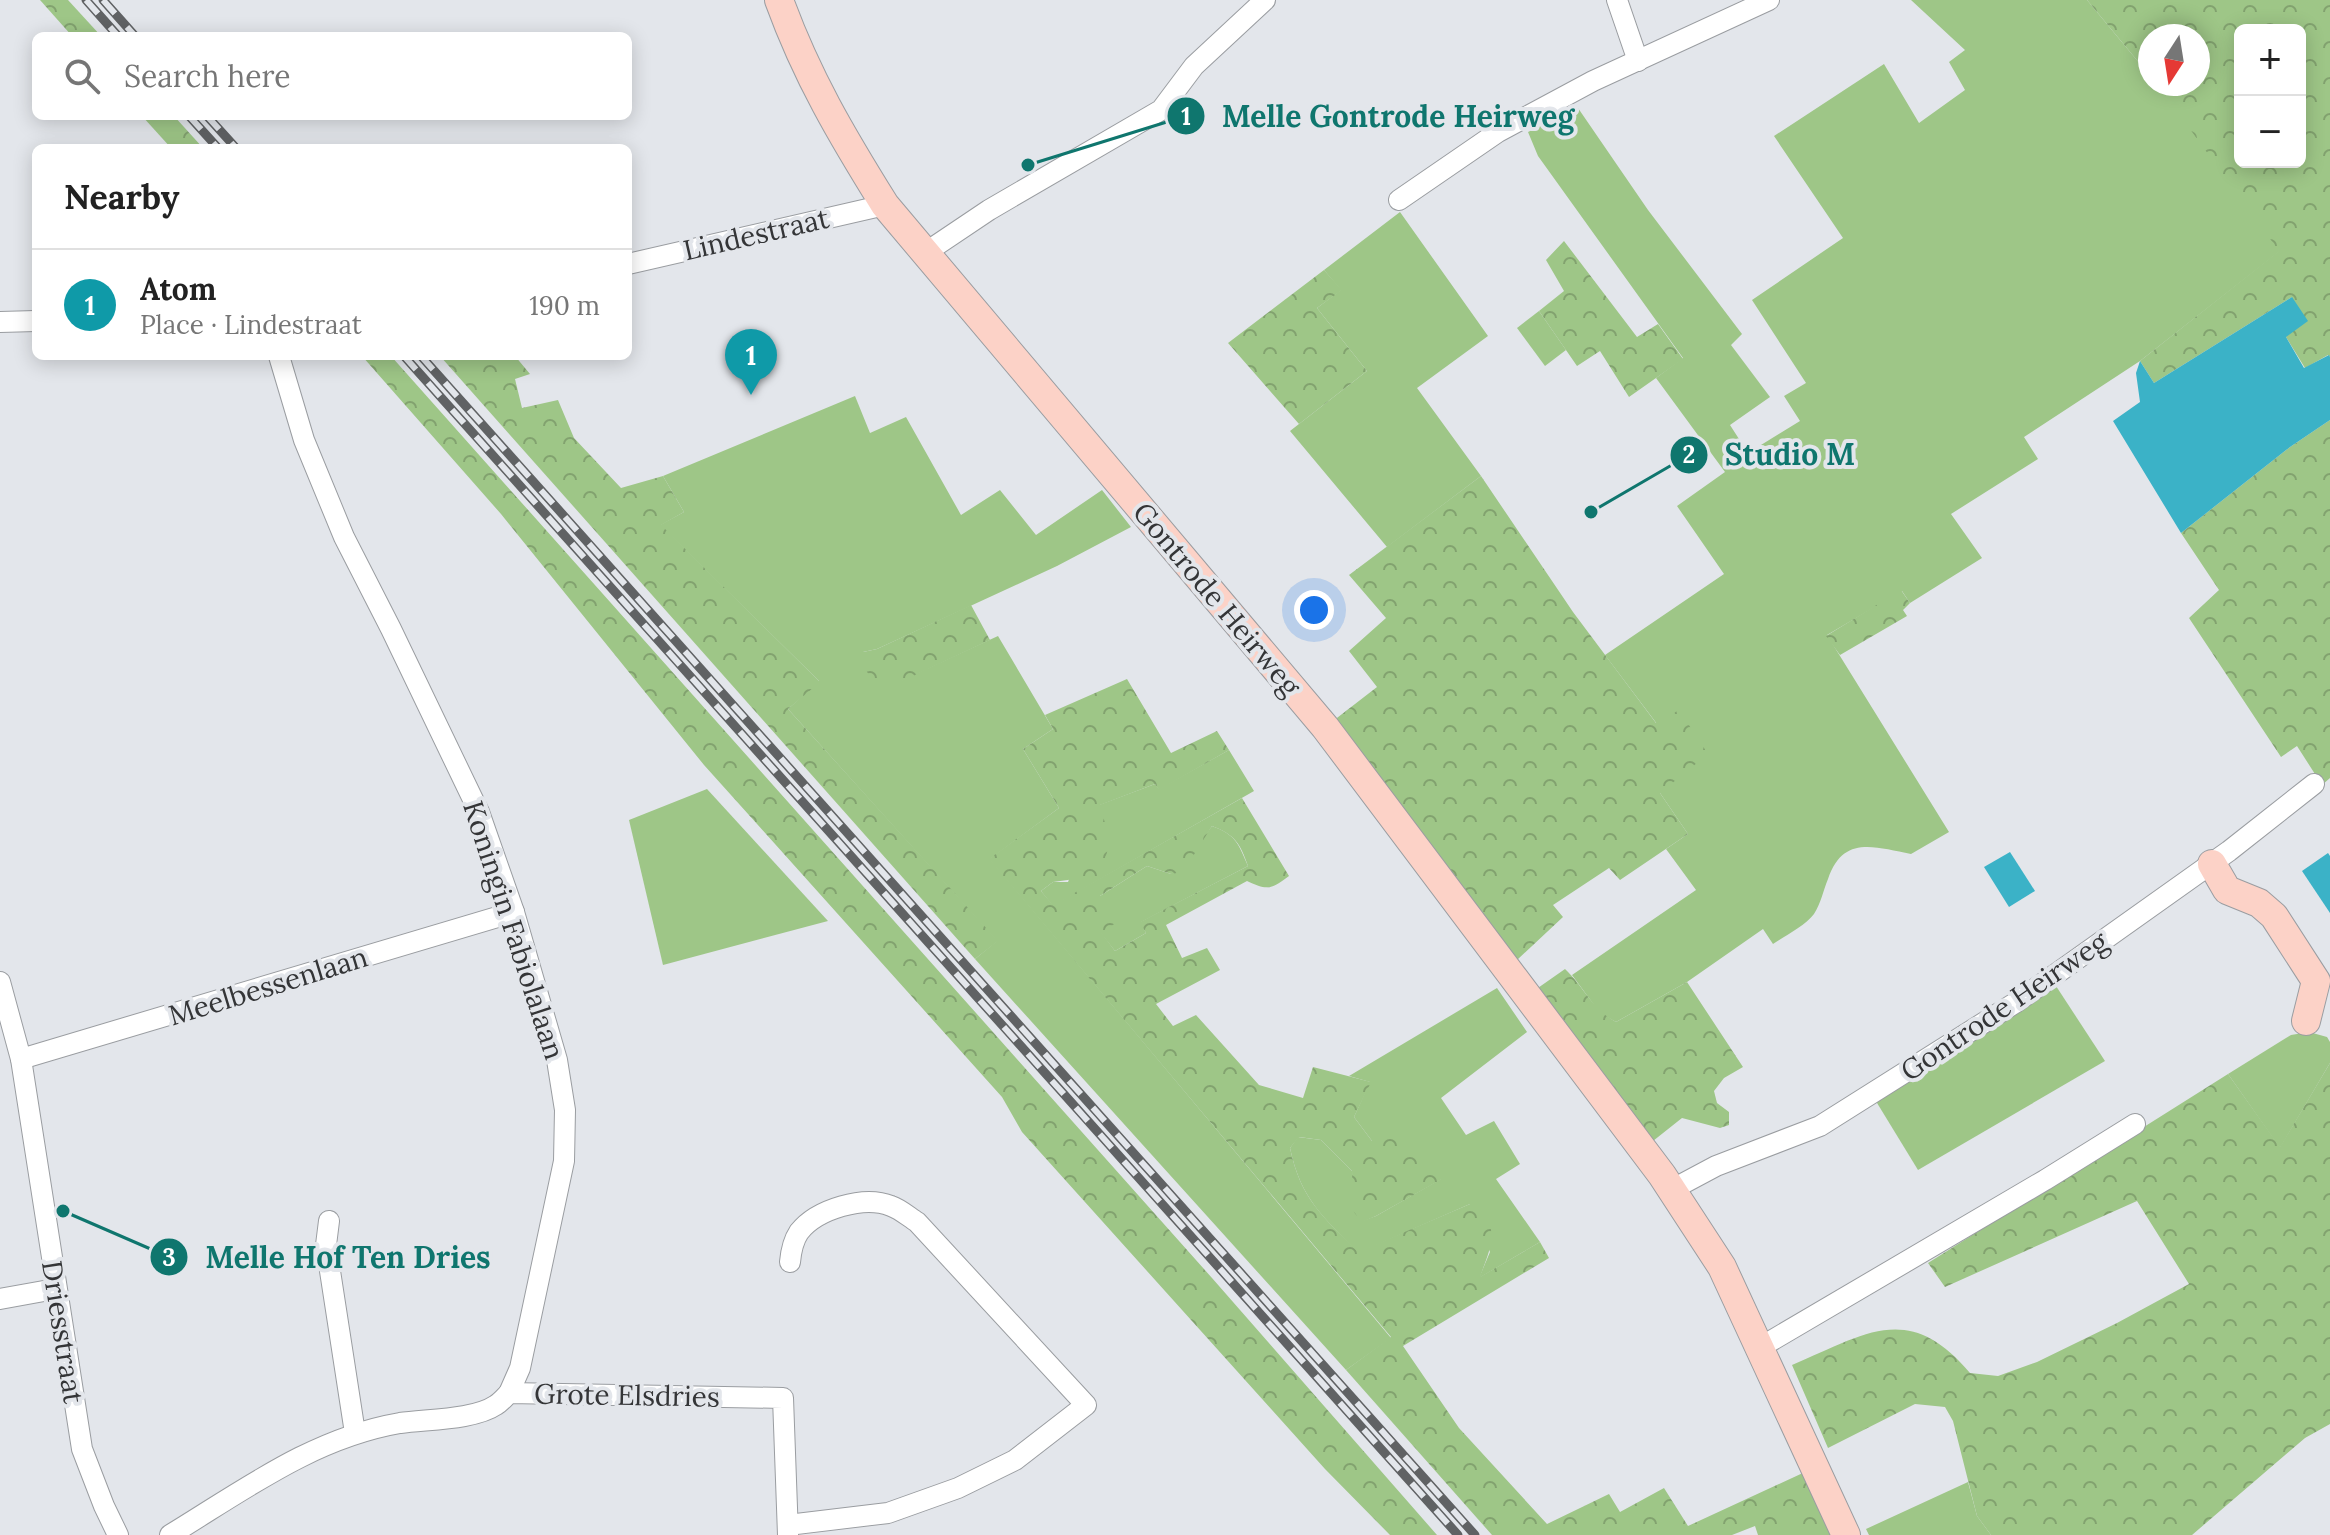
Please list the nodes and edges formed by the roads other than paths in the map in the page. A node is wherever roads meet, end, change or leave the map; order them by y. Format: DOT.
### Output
graph roads {
  1 [pos="779,0"];
  2 [pos="1265,0"];
  3 [pos="1617,0"];
  4 [pos="1769,0"];
  5 [pos="1638,61"];
  6 [pos="1399,200"];
  7 [pos="885,205"];
  8 [pos="925,253"];
  9 [pos="632,263"];
  10 [pos="32,321"];
  11 [pos="0,322"];
  12 [pos="280,360"];
  13 [pos="2314,784"];
  14 [pos="2212,864"];
  15 [pos="514,912"];
  16 [pos="0,982"];
  17 [pos="2306,1021"];
  18 [pos="21,1059"];
  19 [pos="2135,1124"];
  20 [pos="1671,1190"];
  21 [pos="329,1221"];
  22 [pos="790,1262"];
  23 [pos="55,1289"];
  24 [pos="0,1299"];
  25 [pos="1759,1348"];
  26 [pos="509,1393"];
  27 [pos="355,1433"];
  28 [pos="788,1530"];
  29 [pos="118,1535"];
  30 [pos="170,1535"];
  31 [pos="1846,1535"];
  1 -- 7 [label="street, Gontrode Heirweg"];
  2 -- 8 [label="street"];
  3 -- 5 [label="street"];
  4 -- 5 [label="street"];
  5 -- 6 [label="street"];
  7 -- 8 [label="street, Gontrode Heirweg"];
  7 -- 9 [label="street, Lindestraat"];
  8 -- 20 [label="street, Gontrode Heirweg"];
  10 -- 11 [label="street"];
  12 -- 15 [label="street, Koningin Fabiolalaan"];
  13 -- 14 [label="street, Gontrode Heirweg"];
  14 -- 17 [label="street"];
  14 -- 20 [label="street, Gontrode Heirweg"];
  15 -- 18 [label="street, Meelbessenlaan"];
  15 -- 26 [label="street, Koningin Fabiolalaan"];
  16 -- 18 [label="street, Driesstraat"];
  18 -- 23 [label="street, Driesstraat"];
  19 -- 25 [label="street"];
  20 -- 25 [label="street, Gontrode Heirweg"];
  21 -- 27 [label="street"];
  22 -- 28 [label="street"];
  23 -- 24 [label="street"];
  23 -- 29 [label="street, Driesstraat"];
  25 -- 31 [label="street, Gontrode Heirweg"];
  26 -- 27 [label="street, Grote Elsdries"];
  26 -- 28 [label="street, Grote Elsdries"];
  27 -- 30 [label="street, Grote Elsdries"];
}
